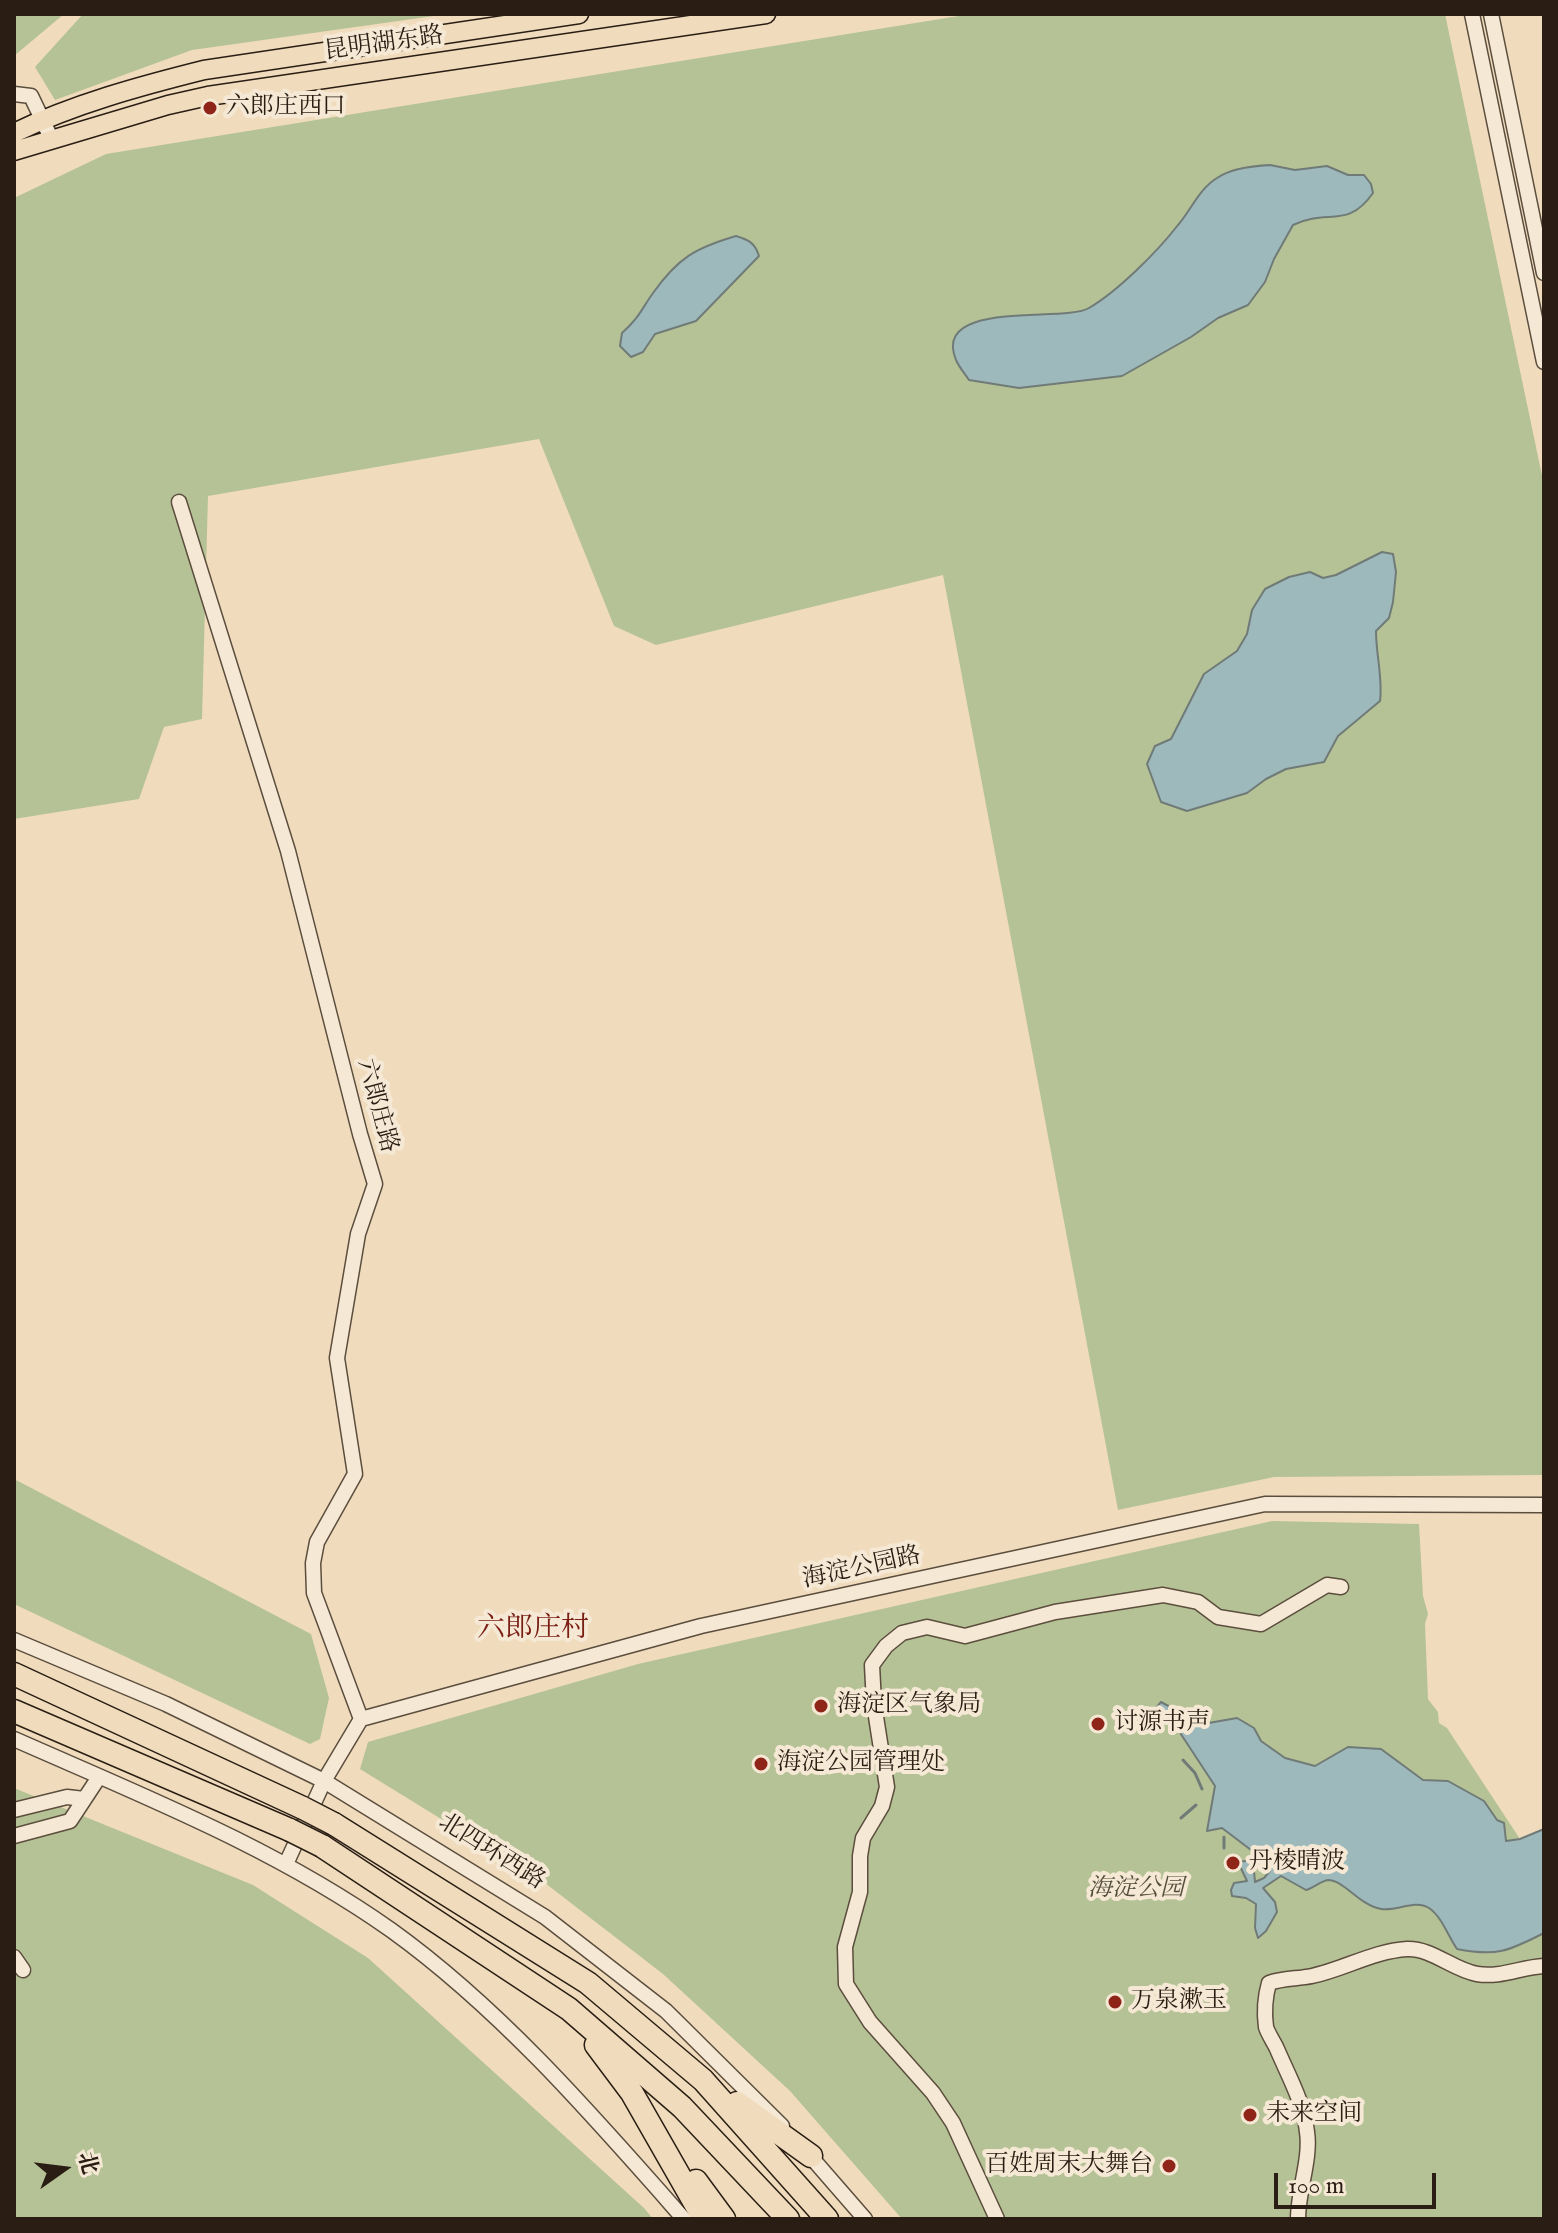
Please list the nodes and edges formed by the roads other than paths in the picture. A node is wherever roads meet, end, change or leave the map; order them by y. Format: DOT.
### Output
graph roads {
  1 [pos="579,14"];
  2 [pos="766,14"];
  3 [pos="1472,14"];
  4 [pos="1491,14"];
  5 [pos="14,94"];
  6 [pos="43,119"];
  7 [pos="14,133"];
  8 [pos="51,138"];
  9 [pos="14,151"];
  10 [pos="1544,273"];
  11 [pos="1544,362"];
  12 [pos="179,502"];
  13 [pos="1544,1505"];
  14 [pos="1341,1587"];
  15 [pos="14,1640"];
  16 [pos="14,1674"];
  17 [pos="14,1711"];
  18 [pos="361,1719"];
  19 [pos="14,1739"];
  20 [pos="99,1777"];
  21 [pos="324,1781"];
  22 [pos="84,1799"];
  23 [pos="14,1810"];
  24 [pos="14,1836"];
  25 [pos="286,1864"];
  26 [pos="14,1957"];
  27 [pos="1544,1966"];
  28 [pos="23,1970"];
  29 [pos="569,2009"];
  30 [pos="703,2080"];
  31 [pos="632,2093"];
  32 [pos="811,2156"];
  33 [pos="684,2219"];
  34 [pos="704,2219"];
  35 [pos="724,2219"];
  36 [pos="788,2219"];
  37 [pos="827,2219"];
  38 [pos="865,2219"];
  39 [pos="997,2219"];
  40 [pos="1298,2219"];
  1 -- 6 [label="main road, 昆明湖东路"];
  2 -- 8 [label="main road, 昆明湖东路"];
  3 -- 11 [label="street"];
  4 -- 10 [label="street"];
  5 -- 6 [label="street"];
  6 -- 7 [label="main road, 昆明湖东路"];
  6 -- 8 [label="street"];
  8 -- 9 [label="main road, 昆明湖东路"];
  12 -- 18 [label="street, 六郎庄路"];
  13 -- 18 [label="street, 海淀公园路"];
  14 -- 39 [label="street"];
  15 -- 21 [label="street, 北四环西路"];
  16 -- 30 [label="highway, bridge"];
  17 -- 29 [label="highway, bridge"];
  18 -- 21 [label="street"];
  19 -- 20 [label="street"];
  20 -- 22 [label="street"];
  20 -- 25 [label="street"];
  21 -- 25 [label="street"];
  21 -- 32 [label="street, 北四环西路"];
  22 -- 23 [label="street"];
  22 -- 24 [label="street"];
  25 -- 33 [label="street"];
  26 -- 28 [label="street"];
  27 -- 40 [label="street"];
  29 -- 31 [label="highway"];
  29 -- 36 [label="highway"];
  30 -- 32 [label="highway"];
  30 -- 37 [label="highway"];
  31 -- 34 [label="highway"];
  31 -- 35 [label="highway"];
  32 -- 38 [label="street, 北四环西路"];
}
